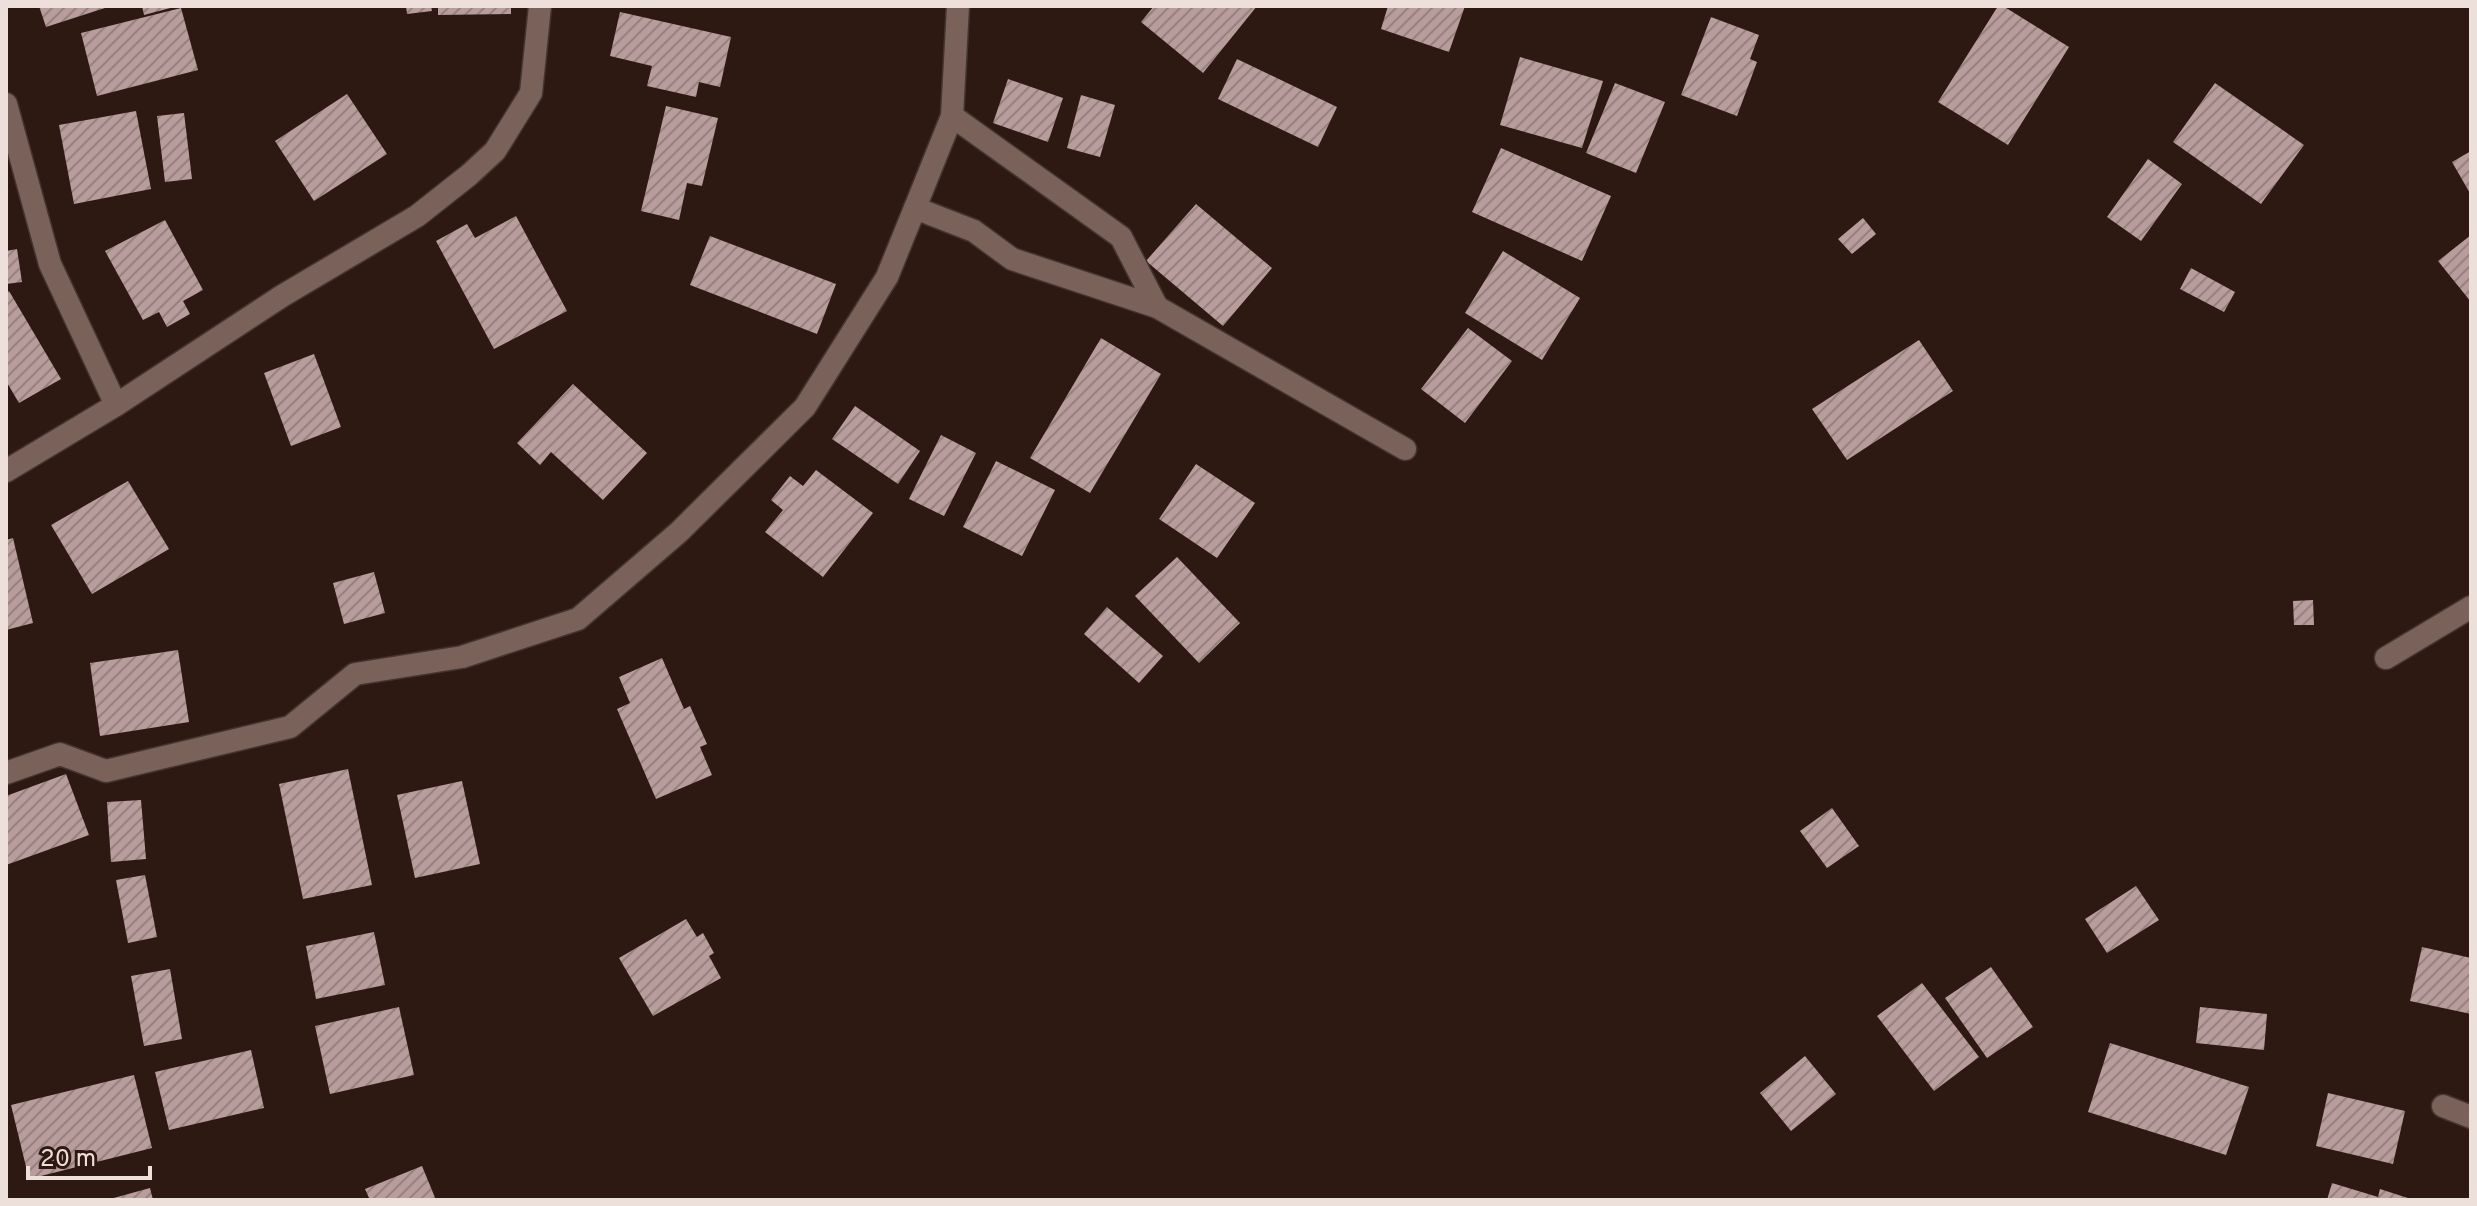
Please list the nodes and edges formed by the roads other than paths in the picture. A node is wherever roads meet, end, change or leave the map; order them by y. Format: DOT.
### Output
graph roads {
  1 [pos="540,6"];
  2 [pos="958,6"];
  3 [pos="6,104"];
  4 [pos="952,116"];
  5 [pos="915,208"];
  6 [pos="1157,307"];
  7 [pos="116,405"];
  8 [pos="1405,449"];
  9 [pos="6,471"];
  10 [pos="2471,607"];
  11 [pos="2386,658"];
  12 [pos="6,773"];
  13 [pos="2443,1106"];
  14 [pos="2471,1117"];
  1 -- 7 [label="street"];
  2 -- 4 [label="street"];
  3 -- 7 [label="street"];
  4 -- 5 [label="street"];
  4 -- 6 [label="street"];
  5 -- 6 [label="street"];
  5 -- 12 [label="street"];
  6 -- 8 [label="street"];
  7 -- 9 [label="street"];
  10 -- 11 [label="street"];
  13 -- 14 [label="street"];
}
